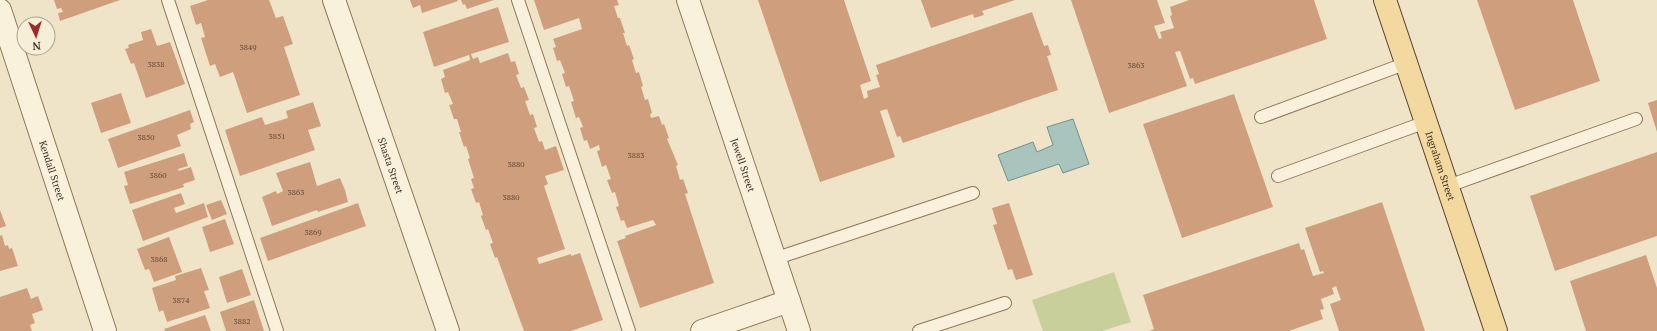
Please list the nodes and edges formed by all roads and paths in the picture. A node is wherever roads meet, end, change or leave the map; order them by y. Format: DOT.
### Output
graph roads {
  1 [pos="168,0"];
  2 [pos="334,0"];
  3 [pos="518,0"];
  4 [pos="688,0"];
  5 [pos="1385,0"];
  6 [pos="0,10"];
  7 [pos="1406,63"];
  8 [pos="1261,117"];
  9 [pos="1636,119"];
  10 [pos="1426,122"];
  11 [pos="1278,176"];
  12 [pos="1448,186"];
  13 [pos="973,193"];
  14 [pos="774,259"];
  15 [pos="789,301"];
  16 [pos="1005,303"];
  17 [pos="105,331"];
  18 [pos="277,331"];
  19 [pos="448,331"];
  20 [pos="629,331"];
  21 [pos="702,331"];
  22 [pos="799,331"];
  23 [pos="919,331"];
  24 [pos="1496,331"];
  1 -- 18 [label="lane"];
  2 -- 19 [label="street, Shasta Street"];
  3 -- 20 [label="lane"];
  4 -- 14 [label="street, Jewell Street"];
  5 -- 7 [label="main road, Ingraham Street"];
  6 -- 17 [label="street, Kendall Street"];
  7 -- 8 [label="lane"];
  7 -- 10 [label="main road, Ingraham Street"];
  9 -- 12 [label="lane"];
  10 -- 11 [label="lane"];
  10 -- 12 [label="main road, Ingraham Street"];
  12 -- 24 [label="main road, Ingraham Street"];
  13 -- 14 [label="lane"];
  14 -- 15 [label="street, Jewell Street"];
  15 -- 21 [label="street"];
  15 -- 22 [label="street, Jewell Street"];
  16 -- 23 [label="lane"];
}
